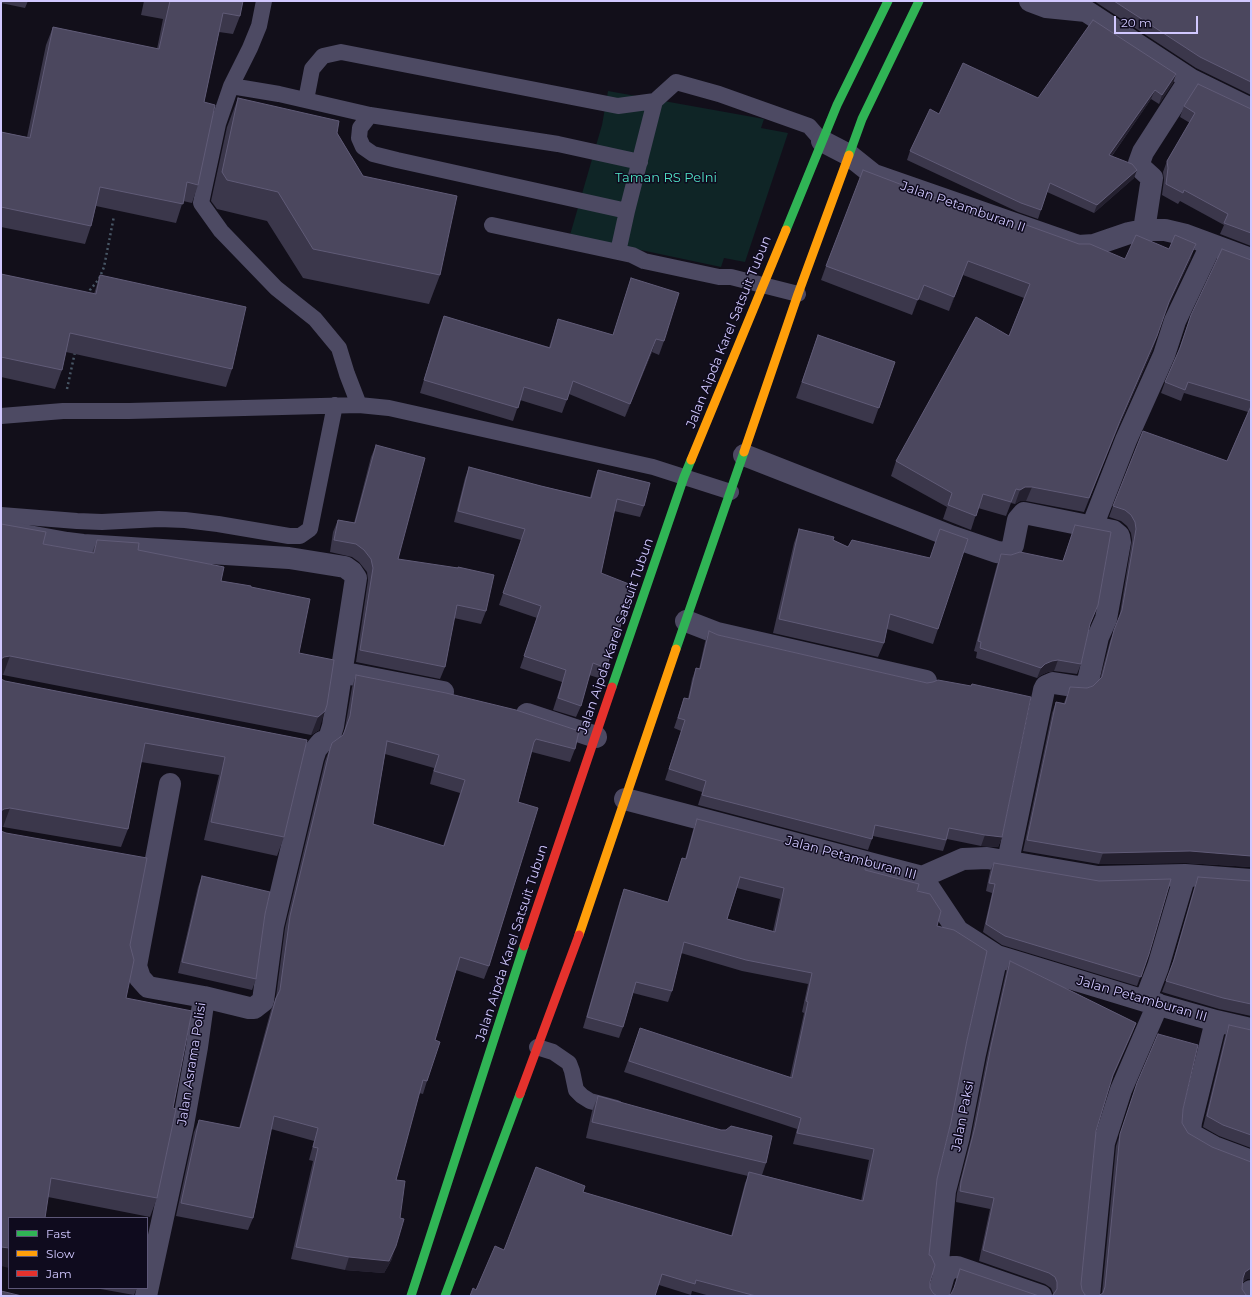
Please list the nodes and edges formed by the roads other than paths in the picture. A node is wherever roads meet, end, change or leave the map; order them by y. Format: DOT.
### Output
graph roads {
  1 [pos="264,1"];
  2 [pos="888,1"];
  3 [pos="919,1"];
  4 [pos="1030,1"];
  5 [pos="1190,78"];
  6 [pos="231,86"];
  7 [pos="306,100"];
  8 [pos="655,101"];
  9 [pos="1251,109"];
  10 [pos="370,115"];
  11 [pos="822,141"];
  12 [pos="849,155"];
  13 [pos="640,162"];
  14 [pos="627,211"];
  15 [pos="492,225"];
  16 [pos="1144,230"];
  17 [pos="1211,245"];
  18 [pos="625,254"];
  19 [pos="1251,259"];
  20 [pos="762,285"];
  21 [pos="798,294"];
  22 [pos="335,404"];
  23 [pos="360,405"];
  24 [pos="1,416"];
  25 [pos="744,455"];
  26 [pos="684,477"];
  27 [pos="731,492"];
  28 [pos="1,516"];
  29 [pos="1092,527"];
  30 [pos="1,530"];
  31 [pos="686,621"];
  32 [pos="340,672"];
  33 [pos="926,681"];
  34 [pos="465,698"];
  35 [pos="508,708"];
  36 [pos="596,737"];
  37 [pos="294,745"];
  38 [pos="316,749"];
  39 [pos="170,784"];
  40 [pos="625,799"];
  41 [pos="1008,861"];
  42 [pos="1184,875"];
  43 [pos="922,877"];
  44 [pos="1251,880"];
  45 [pos="997,956"];
  46 [pos="204,997"];
  47 [pos="1151,1002"];
  48 [pos="1216,1021"];
  49 [pos="1251,1029"];
  50 [pos="537,1047"];
  51 [pos="627,1112"];
  52 [pos="1251,1161"];
  53 [pos="944,1275"];
  54 [pos="148,1287"];
  55 [pos="1251,1291"];
  56 [pos="411,1296"];
  57 [pos="445,1296"];
  58 [pos="938,1296"];
  59 [pos="1041,1296"];
  60 [pos="1089,1296"];
  61 [pos="1250,1296"];
  1 -- 6 [label="lane"];
  2 -- 11 [label="main road, Jalan Aipda Karel Satsuit Tubun"];
  3 -- 12 [label="main road"];
  4 -- 5 [label="street"];
  5 -- 9 [label="street"];
  5 -- 16 [label="street"];
  6 -- 7 [label="lane"];
  6 -- 23 [label="lane"];
  7 -- 8 [label="lane"];
  7 -- 10 [label="lane"];
  8 -- 11 [label="lane"];
  8 -- 13 [label="lane"];
  10 -- 13 [label="lane"];
  10 -- 14 [label="lane"];
  11 -- 12 [label="street, Jalan Petamburan II"];
  11 -- 20 [label="main road, Jalan Aipda Karel Satsuit Tubun"];
  12 -- 16 [label="street, Jalan Petamburan II"];
  12 -- 21 [label="main road"];
  13 -- 14 [label="lane"];
  14 -- 18 [label="lane"];
  15 -- 18 [label="lane"];
  16 -- 17 [label="street, Jalan Petamburan II"];
  17 -- 19 [label="street, Jalan Petamburan II"];
  17 -- 29 [label="street"];
  18 -- 20 [label="lane"];
  20 -- 21 [label="lane"];
  20 -- 26 [label="main road, Jalan Aipda Karel Satsuit Tubun"];
  21 -- 25 [label="main road"];
  22 -- 23 [label="lane"];
  22 -- 24 [label="lane"];
  22 -- 28 [label="lane"];
  23 -- 26 [label="lane"];
  25 -- 27 [label="main road"];
  25 -- 29 [label="street"];
  26 -- 27 [label="lane"];
  26 -- 36 [label="main road, Jalan Aipda Karel Satsuit Tubun"];
  27 -- 31 [label="main road"];
  29 -- 41 [label="street"];
  30 -- 32 [label="street"];
  31 -- 33 [label="street"];
  31 -- 40 [label="main road"];
  32 -- 34 [label="street"];
  32 -- 38 [label="street"];
  35 -- 36 [label="street"];
  36 -- 56 [label="main road, Jalan Aipda Karel Satsuit Tubun"];
  37 -- 38 [label="street"];
  38 -- 46 [label="street"];
  39 -- 46 [label="street, Jalan Asrama Polisi"];
  40 -- 43 [label="street, Jalan Petamburan III"];
  40 -- 50 [label="main road"];
  41 -- 42 [label="street"];
  41 -- 43 [label="street"];
  42 -- 44 [label="street"];
  42 -- 47 [label="street"];
  43 -- 45 [label="street, Jalan Petamburan III"];
  45 -- 47 [label="street, Jalan Petamburan III"];
  45 -- 53 [label="street, Jalan Paksi"];
  46 -- 54 [label="street, Jalan Asrama Polisi"];
  47 -- 48 [label="street, Jalan Petamburan III"];
  47 -- 60 [label="street"];
  48 -- 49 [label="street, Jalan Petamburan III"];
  48 -- 52 [label="street"];
  50 -- 51 [label="lane"];
  50 -- 57 [label="main road"];
  53 -- 58 [label="street"];
  53 -- 59 [label="street"];
  55 -- 61 [label="street"];
}
